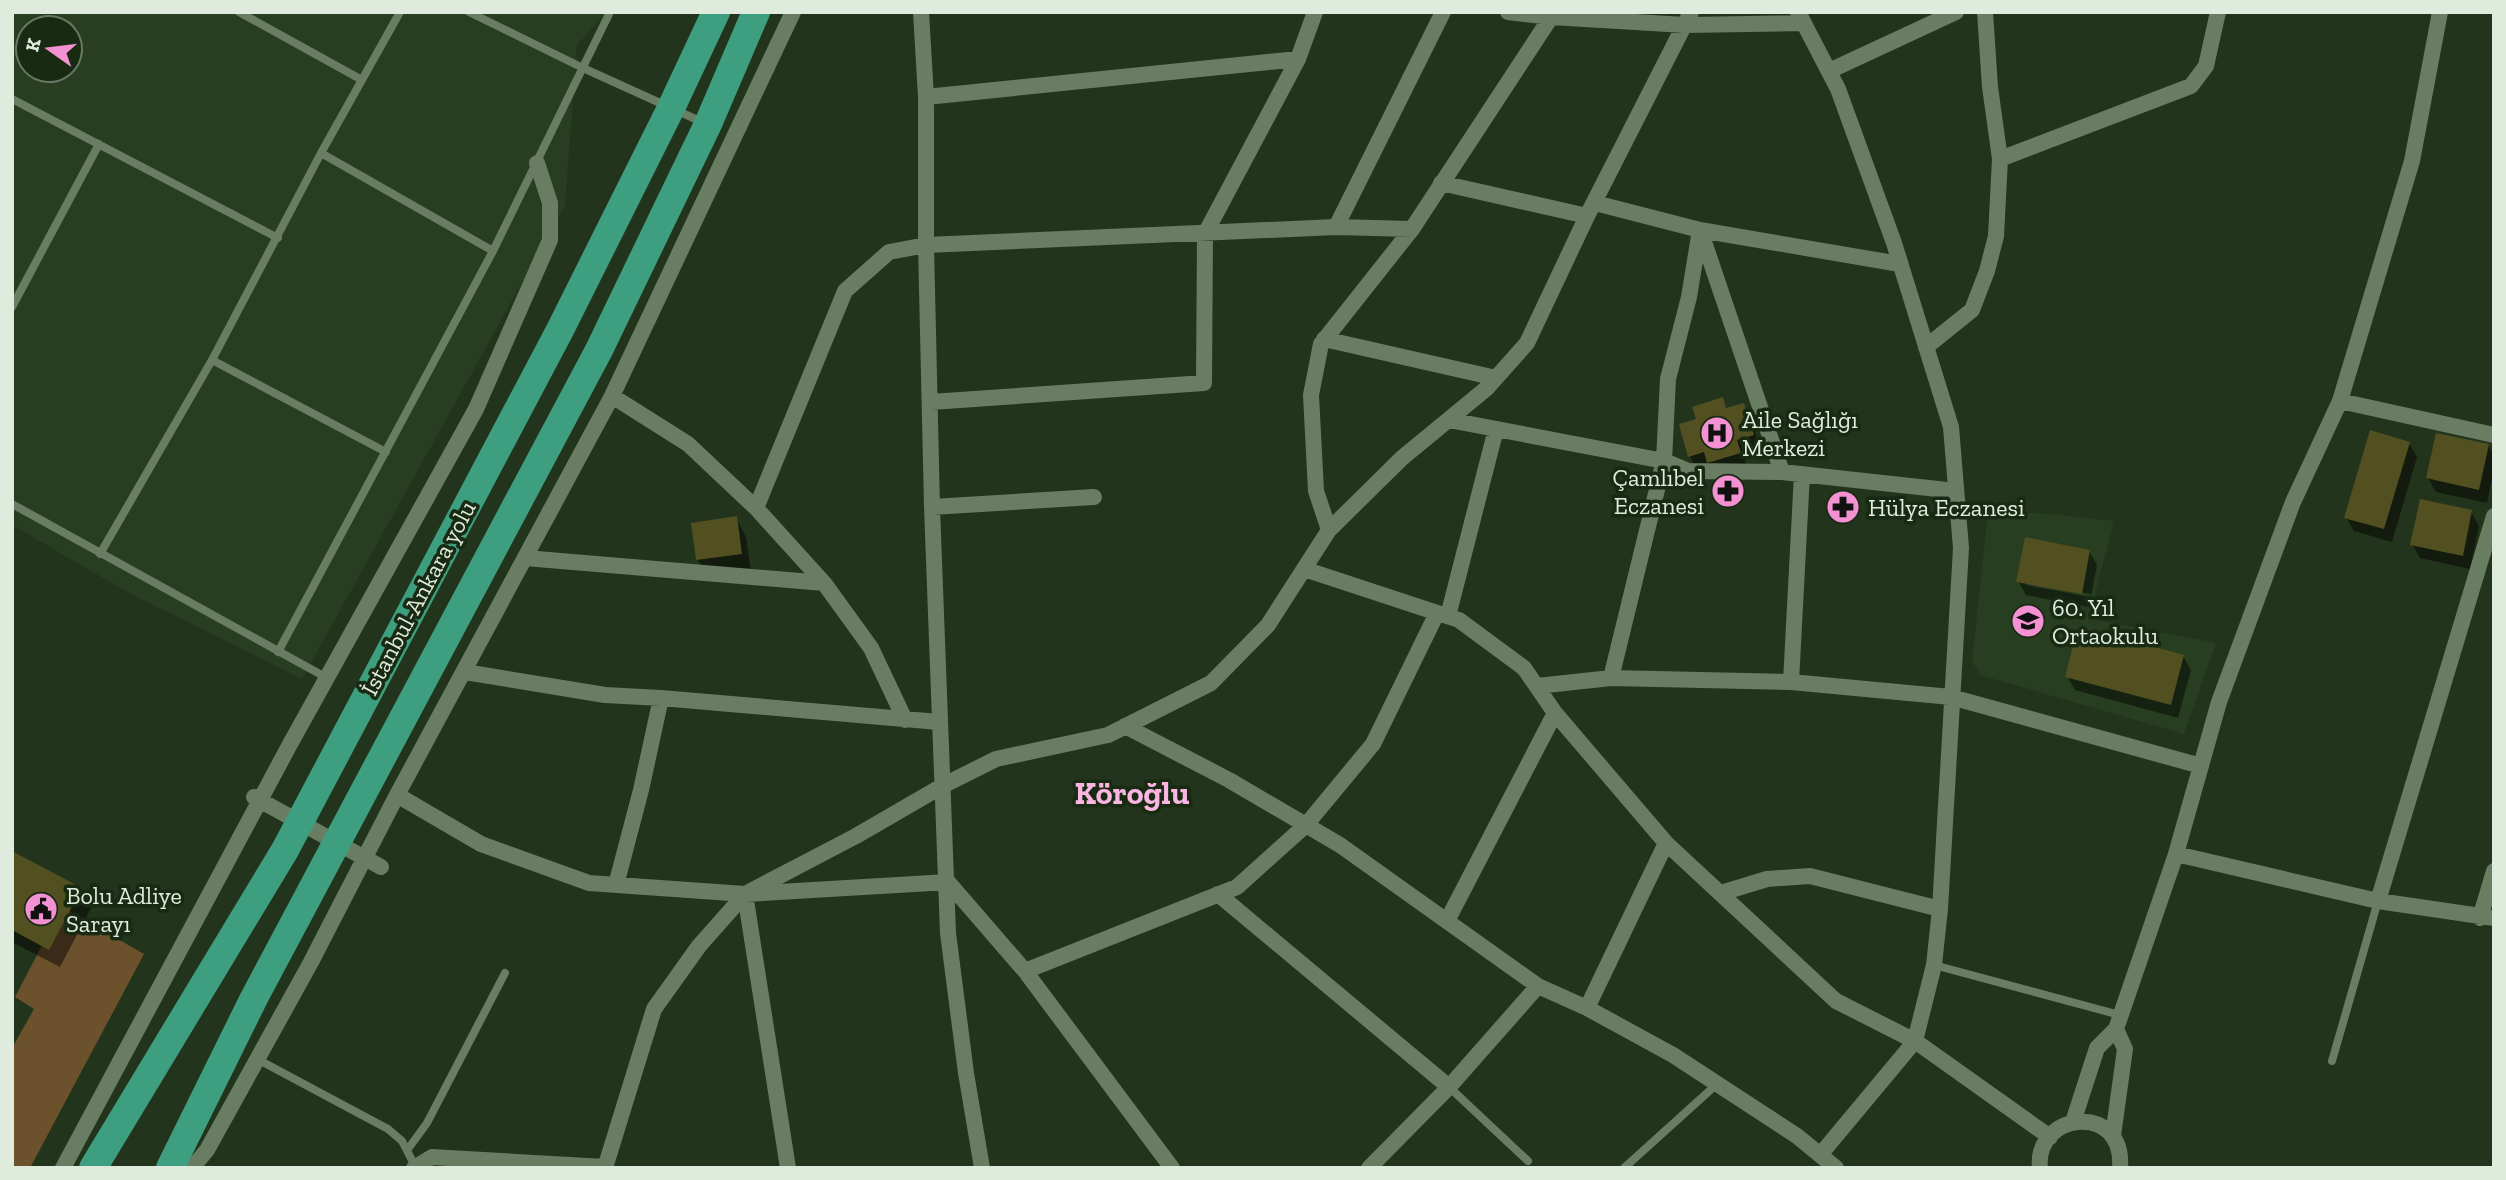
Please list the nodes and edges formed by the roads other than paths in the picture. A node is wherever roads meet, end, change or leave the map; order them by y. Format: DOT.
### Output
graph roads {
  1 [pos="239,12"];
  2 [pos="400,12"];
  3 [pos="469,12"];
  4 [pos="610,12"];
  5 [pos="716,12"];
  6 [pos="756,12"];
  7 [pos="793,12"];
  8 [pos="921,12"];
  9 [pos="1315,12"];
  10 [pos="1443,12"];
  11 [pos="1508,12"];
  12 [pos="1956,12"];
  13 [pos="1985,12"];
  14 [pos="2218,12"];
  15 [pos="2440,12"];
  16 [pos="1551,17"];
  17 [pos="1801,18"];
  18 [pos="1688,19"];
  19 [pos="1298,59"];
  20 [pos="583,68"];
  21 [pos="1829,71"];
  22 [pos="362,80"];
  23 [pos="926,97"];
  24 [pos="12,99"];
  25 [pos="671,108"];
  26 [pos="708,124"];
  27 [pos="99,144"];
  28 [pos="321,153"];
  29 [pos="2000,159"];
  30 [pos="537,163"];
  31 [pos="1441,183"];
  32 [pos="1591,210"];
  33 [pos="1336,227"];
  34 [pos="1412,229"];
  35 [pos="1700,230"];
  36 [pos="1205,234"];
  37 [pos="278,238"];
  38 [pos="926,245"];
  39 [pos="494,251"];
  40 [pos="1900,264"];
  41 [pos="13,304"];
  42 [pos="1324,339"];
  43 [pos="1926,347"];
  44 [pos="212,360"];
  45 [pos="1496,378"];
  46 [pos="612,396"];
  47 [pos="2340,401"];
  48 [pos="931,402"];
  49 [pos="1449,420"];
  50 [pos="1496,429"];
  51 [pos="2494,435"];
  52 [pos="386,452"];
  53 [pos="1664,461"];
  54 [pos="1782,472"];
  55 [pos="1802,474"];
  56 [pos="1956,491"];
  57 [pos="1094,497"];
  58 [pos="12,504"];
  59 [pos="932,506"];
  60 [pos="756,508"];
  61 [pos="2494,516"];
  62 [pos="1329,530"];
  63 [pos="100,554"];
  64 [pos="525,558"];
  65 [pos="1304,569"];
  66 [pos="824,583"];
  67 [pos="1442,614"];
  68 [pos="278,652"];
  69 [pos="465,672"];
  70 [pos="327,678"];
  71 [pos="1611,678"];
  72 [pos="1791,682"];
  73 [pos="1537,686"];
  74 [pos="1951,697"];
  75 [pos="661,698"];
  76 [pos="1555,713"];
  77 [pos="905,720"];
  78 [pos="939,722"];
  79 [pos="1125,726"];
  80 [pos="2202,766"];
  81 [pos="944,785"];
  82 [pos="397,795"];
  83 [pos="254,797"];
  84 [pos="1306,825"];
  85 [pos="1666,843"];
  86 [pos="2176,854"];
  87 [pos="381,867"];
  88 [pos="2494,872"];
  89 [pos="948,882"];
  90 [pos="616,885"];
  91 [pos="1721,893"];
  92 [pos="745,894"];
  93 [pos="1218,894"];
  94 [pos="2378,901"];
  95 [pos="1940,909"];
  96 [pos="2487,918"];
  97 [pos="1447,921"];
  98 [pos="1934,965"];
  99 [pos="1025,971"];
  100 [pos="505,973"];
  101 [pos="1538,986"];
  102 [pos="1587,1008"];
  103 [pos="2118,1022"];
  104 [pos="1915,1041"];
  105 [pos="257,1059"];
  106 [pos="2332,1061"];
  107 [pos="1717,1084"];
  108 [pos="1449,1087"];
  109 [pos="2073,1122"];
  110 [pos="2113,1136"];
  111 [pos="2050,1137"];
  112 [pos="408,1149"];
  113 [pos="1820,1155"];
  114 [pos="1528,1161"];
  115 [pos="2122,1164"];
  116 [pos="415,1167"];
  117 [pos="605,1167"];
  118 [pos="2038,1167"];
  119 [pos="63,1168"];
  120 [pos="93,1168"];
  121 [pos="170,1168"];
  122 [pos="192,1168"];
  123 [pos="788,1168"];
  124 [pos="982,1168"];
  125 [pos="1172,1168"];
  126 [pos="1369,1168"];
  127 [pos="1624,1168"];
  128 [pos="1836,1168"];
  1 -- 22 [label="lane"];
  2 -- 22 [label="lane"];
  3 -- 20 [label="lane"];
  4 -- 20 [label="lane"];
  5 -- 25 [label="highway, İstanbul-Ankara yolu"];
  6 -- 26 [label="highway, İstanbul-Ankara yolu"];
  7 -- 46 [label="street"];
  8 -- 23 [label="street"];
  9 -- 19 [label="street"];
  10 -- 33 [label="street"];
  11 -- 16 [label="street"];
  12 -- 21 [label="street"];
  13 -- 29 [label="street"];
  14 -- 29 [label="street"];
  15 -- 47 [label="street"];
  16 -- 18 [label="street"];
  16 -- 31 [label="street"];
  17 -- 18 [label="street"];
  17 -- 21 [label="street"];
  18 -- 32 [label="street"];
  19 -- 23 [label="street"];
  19 -- 36 [label="street"];
  20 -- 25 [label="lane"];
  20 -- 30 [label="lane"];
  21 -- 40 [label="street"];
  22 -- 28 [label="lane"];
  23 -- 38 [label="street"];
  24 -- 27 [label="lane"];
  25 -- 26 [label="lane"];
  25 -- 120 [label="highway, İstanbul-Ankara yolu"];
  26 -- 121 [label="highway, İstanbul-Ankara yolu"];
  27 -- 37 [label="lane"];
  27 -- 41 [label="lane"];
  28 -- 37 [label="lane"];
  28 -- 39 [label="lane"];
  29 -- 43 [label="street"];
  30 -- 39 [label="lane"];
  30 -- 70 [label="street"];
  31 -- 32 [label="street"];
  31 -- 34 [label="street"];
  32 -- 35 [label="street"];
  32 -- 45 [label="street"];
  33 -- 34 [label="street"];
  33 -- 36 [label="street"];
  34 -- 42 [label="street"];
  35 -- 40 [label="street"];
  35 -- 53 [label="street"];
  35 -- 54 [label="street"];
  36 -- 38 [label="street"];
  36 -- 48 [label="street"];
  37 -- 44 [label="lane"];
  38 -- 48 [label="street"];
  38 -- 60 [label="street"];
  39 -- 52 [label="lane"];
  40 -- 43 [label="street"];
  42 -- 45 [label="street"];
  42 -- 62 [label="street"];
  43 -- 56 [label="street"];
  44 -- 52 [label="lane"];
  44 -- 63 [label="lane"];
  45 -- 49 [label="street"];
  46 -- 60 [label="street"];
  46 -- 64 [label="street"];
  47 -- 51 [label="street"];
  47 -- 80 [label="street"];
  48 -- 59 [label="street"];
  49 -- 50 [label="street"];
  49 -- 62 [label="street"];
  50 -- 53 [label="street"];
  50 -- 67 [label="street"];
  52 -- 68 [label="lane"];
  53 -- 54 [label="street"];
  53 -- 71 [label="street"];
  54 -- 55 [label="street"];
  55 -- 56 [label="street"];
  55 -- 72 [label="street"];
  56 -- 74 [label="street"];
  57 -- 59 [label="street"];
  58 -- 63 [label="lane"];
  59 -- 78 [label="street"];
  60 -- 66 [label="street"];
  61 -- 94 [label="street"];
  62 -- 65 [label="street"];
  63 -- 68 [label="lane"];
  64 -- 66 [label="street"];
  64 -- 69 [label="street"];
  65 -- 67 [label="street"];
  65 -- 79 [label="street"];
  66 -- 77 [label="street"];
  67 -- 73 [label="street"];
  67 -- 84 [label="street"];
  68 -- 70 [label="lane"];
  69 -- 75 [label="street"];
  69 -- 82 [label="street"];
  70 -- 119 [label="street"];
  71 -- 72 [label="street"];
  71 -- 73 [label="street"];
  72 -- 74 [label="street"];
  73 -- 76 [label="street"];
  74 -- 80 [label="street"];
  74 -- 95 [label="street"];
  75 -- 77 [label="street"];
  75 -- 90 [label="street"];
  76 -- 85 [label="street"];
  76 -- 97 [label="street"];
  77 -- 78 [label="street"];
  78 -- 81 [label="street"];
  79 -- 81 [label="street"];
  79 -- 84 [label="street"];
  80 -- 86 [label="street"];
  81 -- 89 [label="street"];
  81 -- 92 [label="street"];
  82 -- 90 [label="street"];
  82 -- 105 [label="street"];
  83 -- 87 [label="street"];
  84 -- 93 [label="street"];
  84 -- 97 [label="street"];
  85 -- 91 [label="street"];
  85 -- 102 [label="street"];
  86 -- 94 [label="street"];
  86 -- 103 [label="street"];
  88 -- 96 [label="street"];
  89 -- 92 [label="street"];
  89 -- 99 [label="street"];
  89 -- 124 [label="street"];
  90 -- 92 [label="street"];
  91 -- 95 [label="street"];
  91 -- 104 [label="street"];
  92 -- 117 [label="street"];
  92 -- 123 [label="street"];
  93 -- 99 [label="street"];
  93 -- 108 [label="street"];
  94 -- 96 [label="street"];
  94 -- 106 [label="lane"];
  95 -- 98 [label="street"];
  97 -- 101 [label="street"];
  98 -- 103 [label="lane"];
  98 -- 104 [label="street"];
  99 -- 125 [label="street"];
  100 -- 112 [label="lane"];
  101 -- 102 [label="street"];
  101 -- 108 [label="street"];
  102 -- 107 [label="street"];
  103 -- 109 [label="street"];
  103 -- 110 [label="street"];
  104 -- 111 [label="street"];
  104 -- 113 [label="street"];
  105 -- 112 [label="lane"];
  105 -- 122 [label="street"];
  107 -- 113 [label="street"];
  107 -- 127 [label="lane"];
  108 -- 114 [label="lane"];
  108 -- 126 [label="street"];
  109 -- 110 [label="street"];
  109 -- 111 [label="street"];
  110 -- 115 [label="street"];
  111 -- 118 [label="street"];
  112 -- 116 [label="lane"];
  113 -- 128 [label="street"];
  116 -- 117 [label="street"];
}
